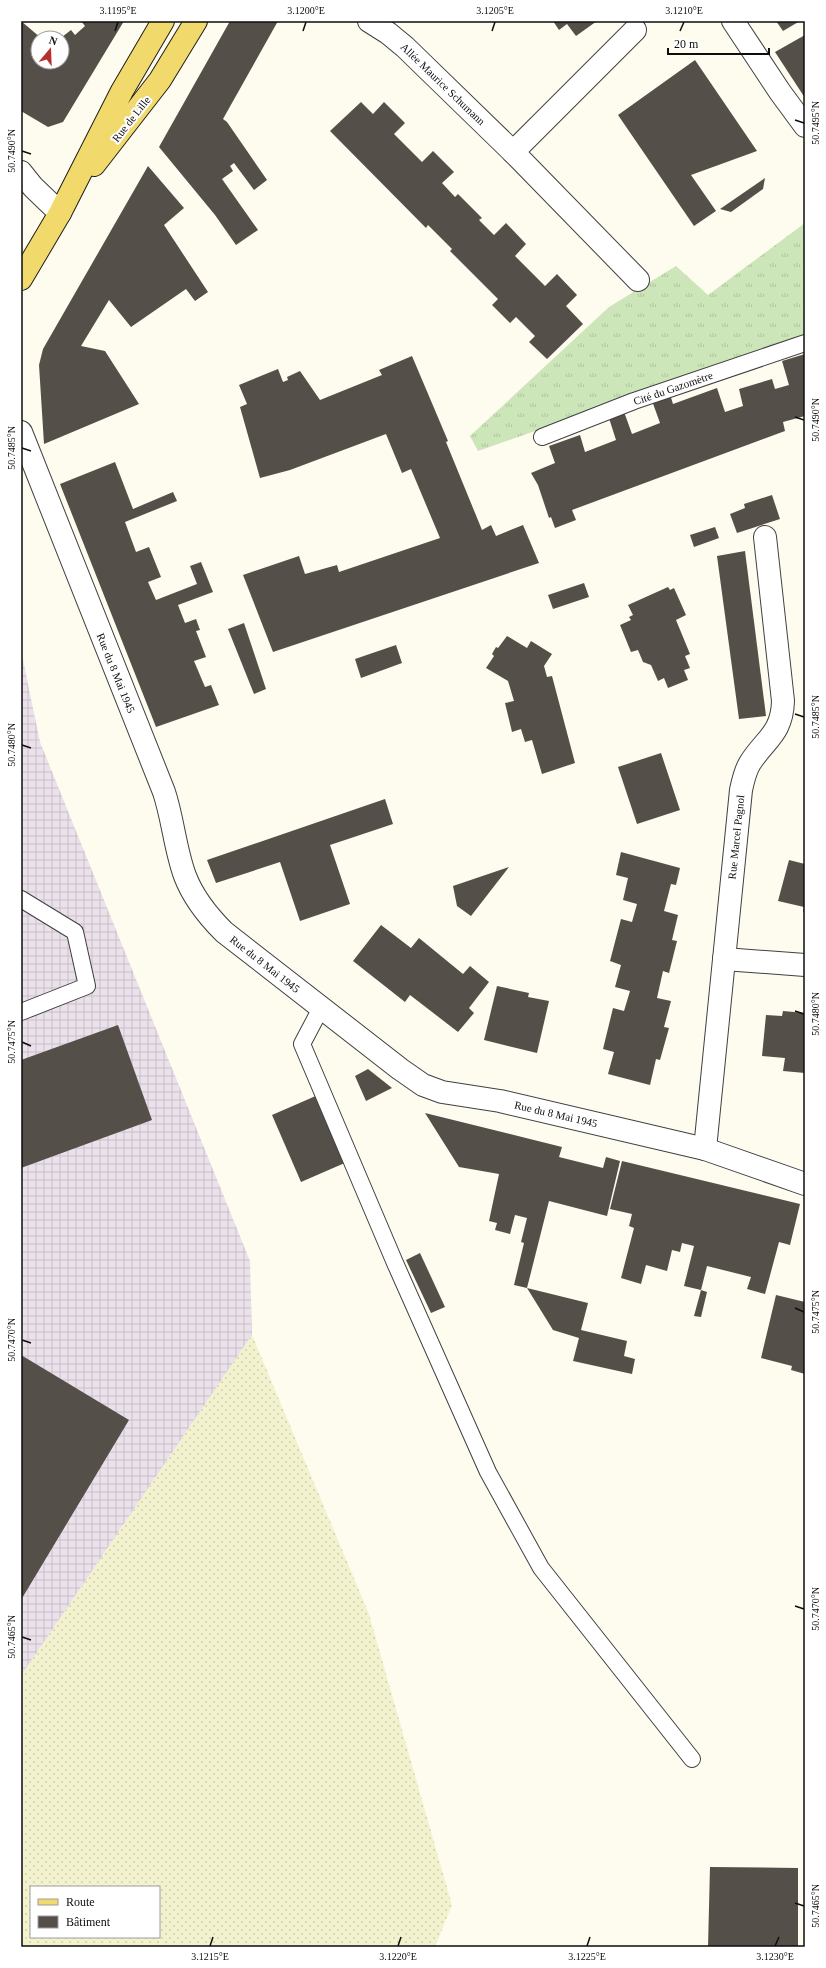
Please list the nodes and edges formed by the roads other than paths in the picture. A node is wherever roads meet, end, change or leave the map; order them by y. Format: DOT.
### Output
graph roads {
  1 [pos="163,21"];
  2 [pos="196,21"];
  3 [pos="369,21"];
  4 [pos="733,21"];
  5 [pos="635,30"];
  6 [pos="805,126"];
  7 [pos="513,152"];
  8 [pos="21,172"];
  9 [pos="60,213"];
  10 [pos="21,279"];
  11 [pos="638,280"];
  12 [pos="805,343"];
  13 [pos="21,432"];
  14 [pos="542,437"];
  15 [pos="765,537"];
  16 [pos="21,899"];
  17 [pos="724,959"];
  18 [pos="805,965"];
  19 [pos="321,1008"];
  20 [pos="21,1012"];
  21 [pos="705,1149"];
  22 [pos="805,1184"];
  23 [pos="692,1759"];
  1 -- 9 [label="main road, Rue de Lille"];
  2 -- 9 [label="main road, Rue de Lille"];
  3 -- 7 [label="street, Allée Maurice Schumann"];
  4 -- 6 [label="street"];
  5 -- 7 [label="street"];
  7 -- 11 [label="street, Allée Maurice Schumann"];
  8 -- 9 [label="street"];
  9 -- 10 [label="main road, Rue de Lille"];
  12 -- 14 [label="lane, Cité du Gazomètre"];
  13 -- 19 [label="street, Rue du 8 Mai 1945"];
  15 -- 17 [label="street, Rue Marcel Pagnol"];
  16 -- 20 [label="lane"];
  17 -- 18 [label="street"];
  17 -- 21 [label="street, Rue Marcel Pagnol"];
  19 -- 21 [label="street, Rue du 8 Mai 1945"];
  19 -- 23 [label="lane"];
  21 -- 22 [label="street, Rue du 8 Mai 1945"];
}
